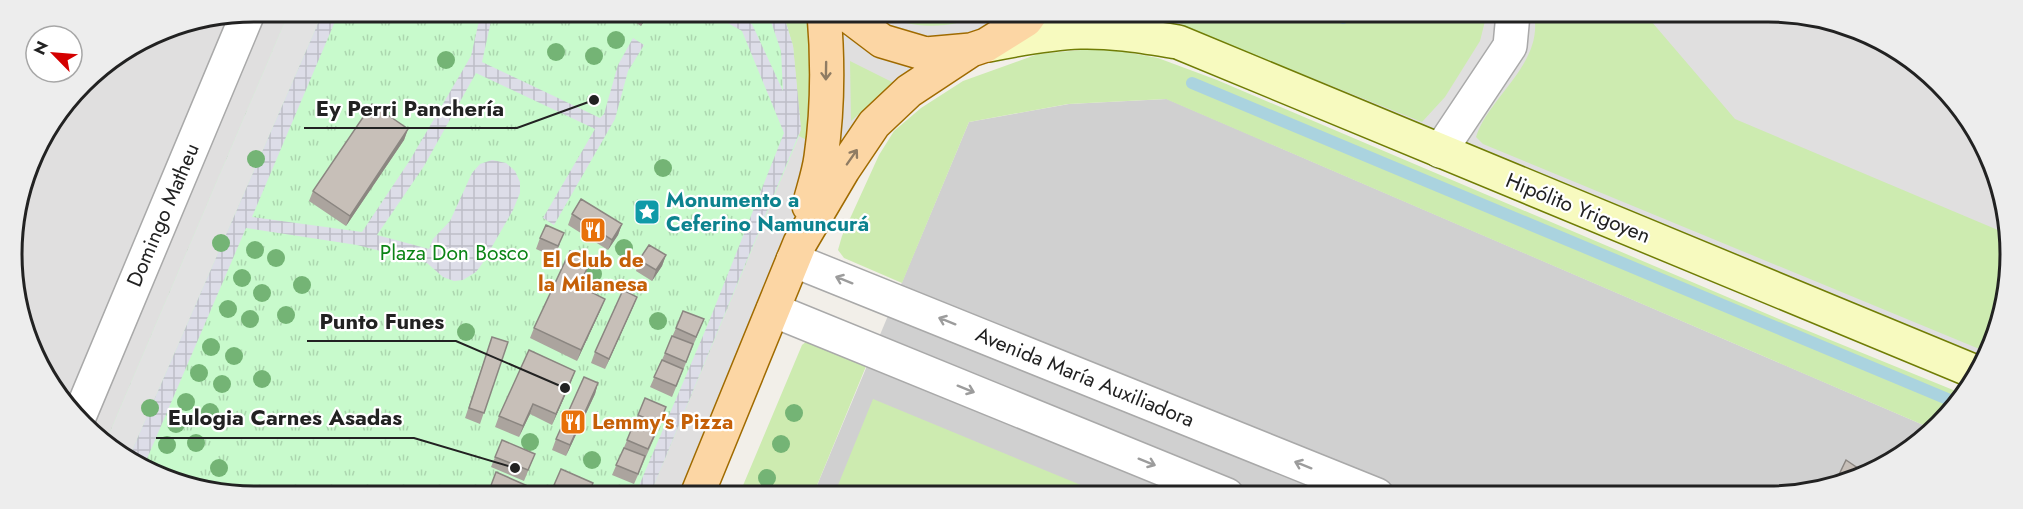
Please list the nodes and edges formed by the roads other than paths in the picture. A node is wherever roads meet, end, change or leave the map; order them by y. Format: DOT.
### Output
graph roads {
  1 [pos="825,22"];
  2 [pos="857,22"];
  3 [pos="1023,22"];
  4 [pos="1152,22"];
  5 [pos="1512,22"];
  6 [pos="244,23"];
  7 [pos="1178,42"];
  8 [pos="978,48"];
  9 [pos="1440,151"];
  10 [pos="797,251"];
  11 [pos="773,310"];
  12 [pos="1969,369"];
  13 [pos="82,410"];
  14 [pos="701,486"];
  15 [pos="1205,486"];
  16 [pos="1356,486"];
  1 -- 10 [label="main road, one-way"];
  2 -- 8 [label="main road"];
  3 -- 8 [label="main road"];
  4 -- 7 [label="main road, Hipólito Yrigoyen"];
  5 -- 9 [label="street"];
  6 -- 13 [label="street, Domingo Matheu"];
  7 -- 8 [label="main road, Hipólito Yrigoyen"];
  7 -- 9 [label="main road, Hipólito Yrigoyen"];
  10 -- 8 [label="main road, one-way"];
  9 -- 12 [label="main road, Hipólito Yrigoyen"];
  10 -- 11 [label="main road"];
  16 -- 10 [label="street, Avenida María Auxiliadora, one-way"];
  11 -- 14 [label="main road"];
  11 -- 15 [label="street, one-way"];
}
